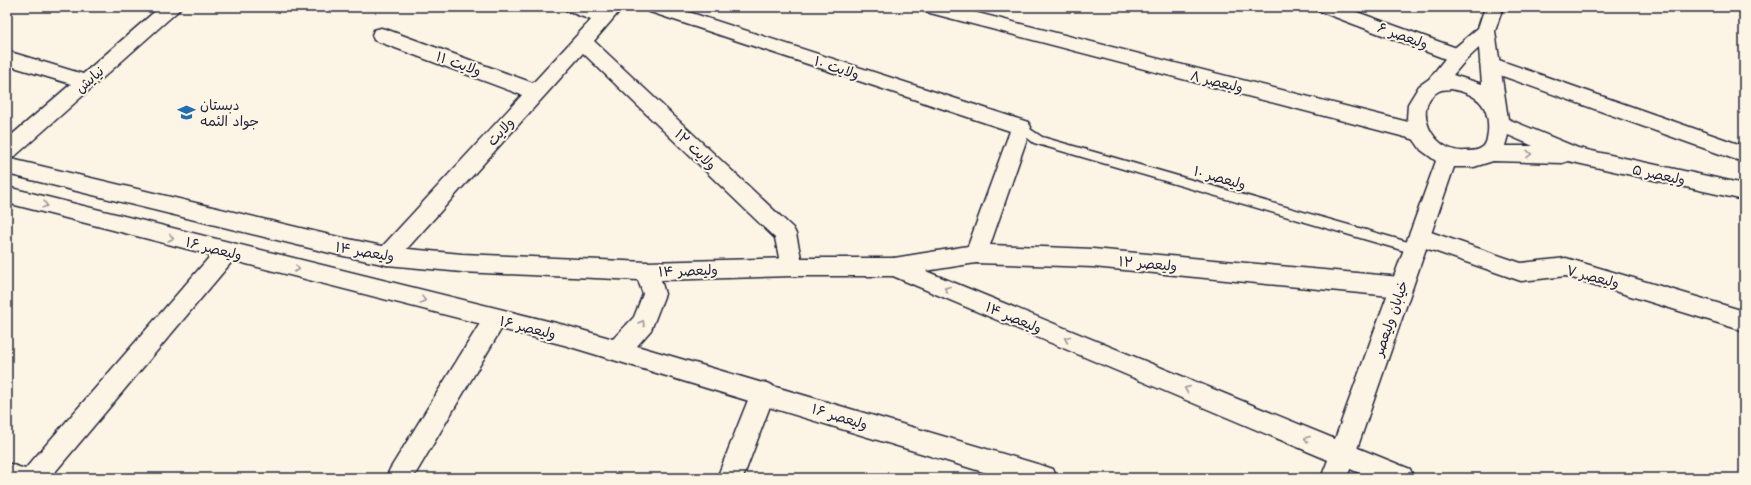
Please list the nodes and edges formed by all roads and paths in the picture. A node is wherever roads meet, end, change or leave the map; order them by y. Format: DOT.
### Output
graph roads {
  1 [pos="172,7"];
  2 [pos="573,7"];
  3 [pos="653,7"];
  4 [pos="930,7"];
  5 [pos="1325,7"];
  6 [pos="1494,7"];
  7 [pos="609,13"];
  8 [pos="1486,31"];
  9 [pos="382,35"];
  10 [pos="583,41"];
  11 [pos="1458,56"];
  12 [pos="7,58"];
  13 [pos="1490,64"];
  14 [pos="86,82"];
  15 [pos="1435,85"];
  16 [pos="536,92"];
  17 [pos="1497,115"];
  18 [pos="1021,128"];
  19 [pos="1420,133"];
  20 [pos="7,151"];
  21 [pos="1490,153"];
  22 [pos="1741,153"];
  23 [pos="1574,155"];
  24 [pos="1447,158"];
  25 [pos="7,166"];
  26 [pos="1744,192"];
  27 [pos="7,195"];
  28 [pos="170,206"];
  29 [pos="147,232"];
  30 [pos="1417,243"];
  31 [pos="227,252"];
  32 [pos="976,254"];
  33 [pos="387,256"];
  34 [pos="792,267"];
  35 [pos="894,267"];
  36 [pos="648,271"];
  37 [pos="1401,287"];
  38 [pos="495,318"];
  39 [pos="1744,321"];
  40 [pos="617,352"];
  41 [pos="763,393"];
  42 [pos="1343,454"];
  43 [pos="7,475"];
  44 [pos="16,478"];
  45 [pos="34,478"];
  46 [pos="399,478"];
  47 [pos="730,478"];
  48 [pos="1044,478"];
  49 [pos="1334,478"];
  50 [pos="1401,478"];
  1 -- 14 [label="street, نیایش"];
  2 -- 7 [label="street"];
  3 -- 18 [label="street, ولایت ۱۰"];
  4 -- 19 [label="street, ولیعصر ۸"];
  5 -- 11 [label="street, ولیعصر ۶"];
  6 -- 8 [label="street"];
  7 -- 10 [label="street, ولایت"];
  8 -- 11 [label="street"];
  8 -- 13 [label="street"];
  9 -- 16 [label="street, ولایت ۱۱"];
  10 -- 16 [label="street, ولایت"];
  10 -- 34 [label="street, ولایت ۱۲"];
  11 -- 15 [label="street"];
  12 -- 14 [label="street"];
  13 -- 17 [label="street"];
  13 -- 22 [label="street"];
  14 -- 20 [label="street, نیایش"];
  15 -- 17 [label="street"];
  15 -- 19 [label="street"];
  16 -- 33 [label="street, ولایت"];
  17 -- 21 [label="street"];
  17 -- 23 [label="street"];
  18 -- 30 [label="lane, ولیعصر ۱۰"];
  18 -- 32 [label="street"];
  19 -- 24 [label="street"];
  21 -- 23 [label="street, one-way"];
  21 -- 24 [label="street"];
  23 -- 26 [label="street, ولیعصر ۵"];
  24 -- 30 [label="street, خیابان ولیعصر"];
  25 -- 28 [label="street, ولیعصر ۱۴"];
  27 -- 29 [label="street, ولیعصر ۱۶, one-way"];
  28 -- 29 [label="street"];
  28 -- 33 [label="street, ولیعصر ۱۴"];
  29 -- 31 [label="street, ولیعصر ۱۶, one-way"];
  30 -- 37 [label="street, خیابان ولیعصر"];
  30 -- 39 [label="street, ولیعصر ۷"];
  31 -- 38 [label="street, ولیعصر ۱۶, one-way"];
  31 -- 45 [label="street"];
  32 -- 35 [label="street, ولیعصر ۱۲"];
  32 -- 37 [label="street, ولیعصر ۱۲"];
  33 -- 36 [label="street, ولیعصر ۱۴"];
  34 -- 35 [label="street, ولیعصر ۱۴"];
  34 -- 36 [label="street, ولیعصر ۱۴"];
  42 -- 35 [label="street, ولیعصر ۱۴, one-way"];
  40 -- 36 [label="street, one-way"];
  37 -- 42 [label="street, خیابان ولیعصر"];
  38 -- 40 [label="street, ولیعصر ۱۶"];
  38 -- 46 [label="street"];
  40 -- 41 [label="street, ولیعصر ۱۶"];
  41 -- 47 [label="street"];
  41 -- 48 [label="street, ولیعصر ۱۶"];
  42 -- 49 [label="street, خیابان ولیعصر"];
  42 -- 50 [label="street, ولیعصر ۱۴"];
  43 -- 44 [label="street"];
}
